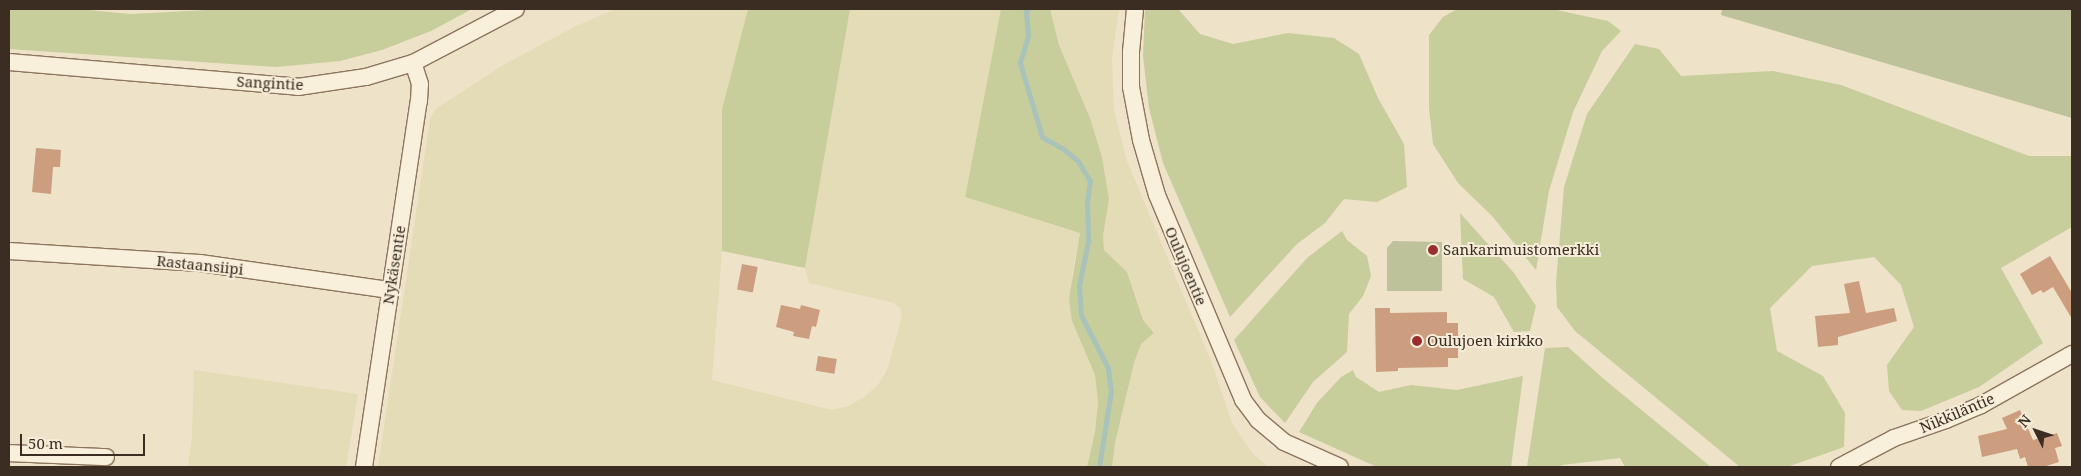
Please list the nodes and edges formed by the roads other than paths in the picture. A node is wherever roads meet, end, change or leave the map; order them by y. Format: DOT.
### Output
graph roads {
  1 [pos="516,9"];
  2 [pos="1135,9"];
  3 [pos="9,62"];
  4 [pos="413,63"];
  5 [pos="9,250"];
  6 [pos="390,290"];
  7 [pos="2072,354"];
  8 [pos="9,453"];
  9 [pos="106,457"];
  10 [pos="364,467"];
  11 [pos="1340,467"];
  12 [pos="1839,467"];
  1 -- 4 [label="street, Sangintie"];
  2 -- 11 [label="street, Oulujoentie"];
  3 -- 4 [label="street, Sangintie"];
  4 -- 6 [label="street, Nykäsentie"];
  5 -- 6 [label="street, Rastaansiipi"];
  6 -- 10 [label="street, Nykäsentie"];
  7 -- 12 [label="street, Nikkiläntie"];
  8 -- 9 [label="street"];
}
